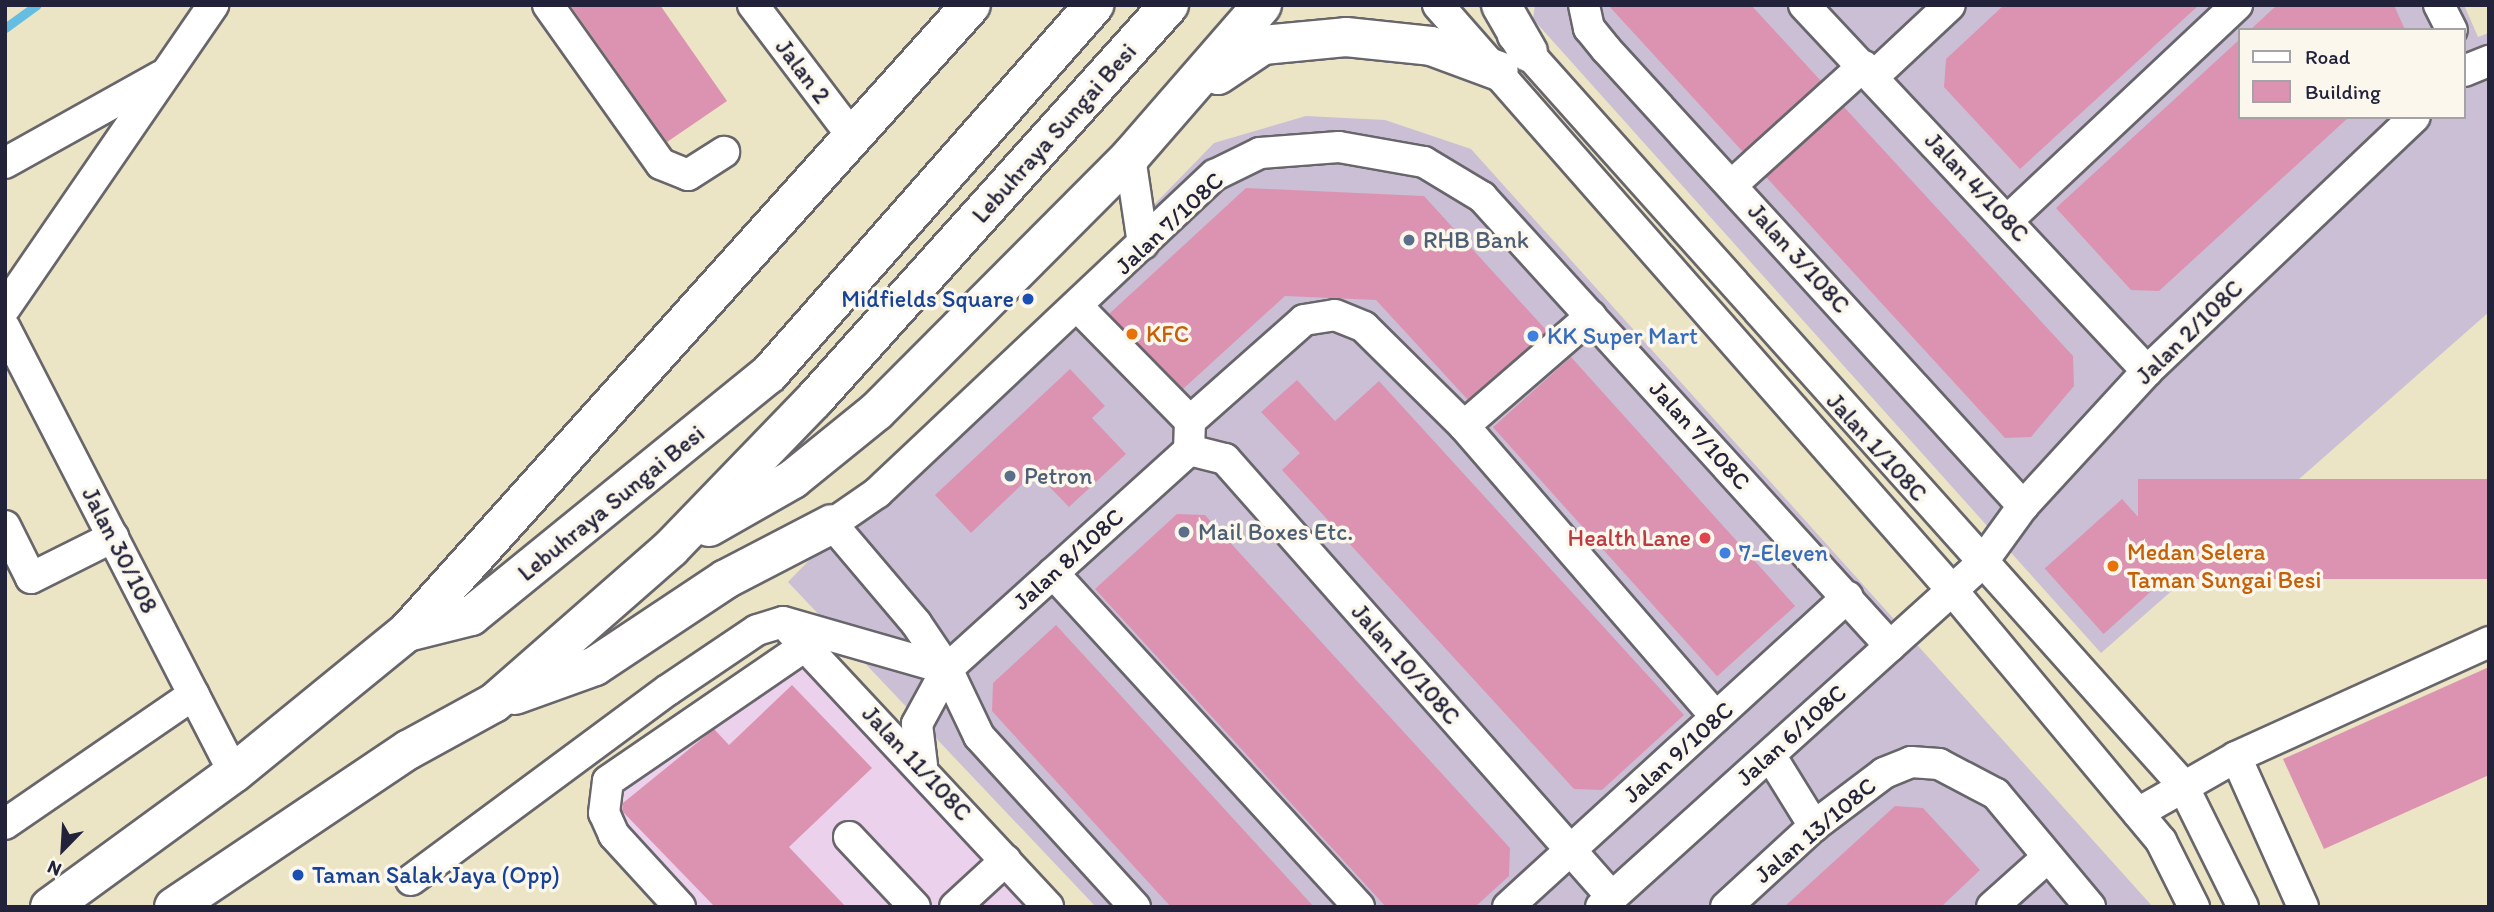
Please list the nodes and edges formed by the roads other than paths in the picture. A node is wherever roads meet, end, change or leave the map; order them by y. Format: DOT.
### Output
graph roads {
  1 [pos="213,5"];
  2 [pos="548,5"];
  3 [pos="753,5"];
  4 [pos="971,5"];
  5 [pos="1094,5"];
  6 [pos="1169,5"];
  7 [pos="1262,5"];
  8 [pos="1438,5"];
  9 [pos="1483,5"];
  10 [pos="1501,5"];
  11 [pos="1584,5"];
  12 [pos="1804,5"];
  13 [pos="1950,5"];
  14 [pos="2237,5"];
  15 [pos="2439,5"];
  16 [pos="2451,28"];
  17 [pos="1513,61"];
  18 [pos="167,72"];
  19 [pos="1868,72"];
  20 [pos="1182,98"];
  21 [pos="2413,119"];
  22 [pos="853,137"];
  23 [pos="724,152"];
  24 [pos="1130,158"];
  25 [pos="5,163"];
  26 [pos="1733,184"];
  27 [pos="2009,219"];
  28 [pos="1143,244"];
  29 [pos="5,308"];
  30 [pos="1080,308"];
  31 [pos="1591,316"];
  32 [pos="5,328"];
  33 [pos="2147,371"];
  34 [pos="1464,426"];
  35 [pos="1190,435"];
  36 [pos="2023,506"];
  37 [pos="832,524"];
  38 [pos="5,526"];
  39 [pos="113,537"];
  40 [pos="671,548"];
  41 [pos="1981,564"];
  42 [pos="1053,573"];
  43 [pos="1952,590"];
  44 [pos="1848,597"];
  45 [pos="783,622"];
  46 [pos="407,632"];
  47 [pos="2489,642"];
  48 [pos="805,646"];
  49 [pos="1890,646"];
  50 [pos="947,669"];
  51 [pos="194,694"];
  52 [pos="494,703"];
  53 [pos="1716,718"];
  54 [pos="1770,755"];
  55 [pos="2236,757"];
  56 [pos="922,765"];
  57 [pos="234,773"];
  58 [pos="2182,784"];
  59 [pos="2138,813"];
  60 [pos="5,824"];
  61 [pos="1814,826"];
  62 [pos="849,837"];
  63 [pos="1570,850"];
  64 [pos="2048,857"];
  65 [pos="1006,860"];
  66 [pos="411,880"];
  67 [pos="1606,902"];
  68 [pos="50,907"];
  69 [pos="174,907"];
  70 [pos="680,907"];
  71 [pos="915,907"];
  72 [pos="955,907"];
  73 [pos="1048,907"];
  74 [pos="1135,907"];
  75 [pos="1359,907"];
  76 [pos="1508,907"];
  77 [pos="1726,907"];
  78 [pos="1992,907"];
  79 [pos="2091,907"];
  80 [pos="2194,907"];
  81 [pos="2243,907"];
  82 [pos="2303,907"];
  1 -- 18 [label="street"];
  2 -- 23 [label="street"];
  3 -- 22 [label="street, Jalan 2"];
  4 -- 22 [label="highway"];
  5 -- 46 [label="highway, Lebuhraya Sungai Besi"];
  6 -- 40 [label="highway, Lebuhraya Sungai Besi"];
  7 -- 20 [label="highway"];
  8 -- 17 [label="street, Jalan 1/108C"];
  9 -- 17 [label="street, Jalan 1/108C"];
  10 -- 17 [label="highway"];
  11 -- 26 [label="street, Jalan 3/108C"];
  12 -- 19 [label="street, Jalan 4/108C"];
  13 -- 19 [label="street"];
  14 -- 27 [label="street"];
  15 -- 16 [label="street"];
  17 -- 20 [label="highway"];
  17 -- 41 [label="street, Jalan 1/108C"];
  17 -- 43 [label="street, Jalan 1/108C"];
  18 -- 25 [label="street"];
  18 -- 29 [label="street"];
  19 -- 26 [label="street"];
  19 -- 27 [label="street, Jalan 4/108C"];
  20 -- 24 [label="highway"];
  21 -- 33 [label="street, Jalan 2/108C"];
  22 -- 46 [label="highway"];
  24 -- 28 [label="street"];
  24 -- 40 [label="highway"];
  26 -- 36 [label="street, Jalan 3/108C"];
  27 -- 33 [label="street, Jalan 4/108C"];
  28 -- 30 [label="street, Jalan 7/108C"];
  28 -- 31 [label="street, Jalan 7/108C"];
  30 -- 35 [label="street"];
  30 -- 37 [label="street, Jalan 7/108C"];
  31 -- 34 [label="street"];
  31 -- 44 [label="street, Jalan 7/108C"];
  32 -- 39 [label="street, Jalan 30/108"];
  33 -- 36 [label="street, Jalan 2/108C"];
  34 -- 35 [label="street, Jalan 8/108C"];
  34 -- 53 [label="street, Jalan 8/108C"];
  35 -- 42 [label="street, Jalan 8/108C"];
  35 -- 63 [label="street, Jalan 10/108C"];
  36 -- 41 [label="street, Jalan 2/108C"];
  37 -- 50 [label="street"];
  37 -- 52 [label="highway"];
  38 -- 39 [label="street"];
  39 -- 51 [label="street, Jalan 30/108"];
  40 -- 52 [label="highway, Lebuhraya Sungai Besi"];
  41 -- 43 [label="street, Jalan 6/108C"];
  41 -- 58 [label="street, Jalan 1/108C"];
  42 -- 50 [label="street, Jalan 8/108C"];
  42 -- 75 [label="street"];
  43 -- 49 [label="street, Jalan 6/108C"];
  43 -- 59 [label="street, Jalan 1/108C"];
  44 -- 49 [label="street, Jalan 7/108C"];
  44 -- 53 [label="street, Jalan 9/108C"];
  45 -- 48 [label="street, Jalan 11/108C"];
  45 -- 50 [label="street"];
  45 -- 66 [label="street"];
  46 -- 57 [label="highway, Lebuhraya Sungai Besi"];
  47 -- 55 [label="street"];
  48 -- 56 [label="street, Jalan 11/108C"];
  48 -- 70 [label="street"];
  49 -- 54 [label="street, Jalan 6/108C"];
  50 -- 56 [label="street, Jalan 8/108C"];
  50 -- 74 [label="street"];
  51 -- 57 [label="street, Jalan 30/108"];
  51 -- 60 [label="street"];
  52 -- 69 [label="highway, Lebuhraya Sungai Besi"];
  53 -- 63 [label="street, Jalan 9/108C"];
  54 -- 61 [label="street"];
  54 -- 67 [label="street, Jalan 6/108C"];
  55 -- 58 [label="street"];
  55 -- 82 [label="street"];
  56 -- 65 [label="street, Jalan 11/108C"];
  57 -- 68 [label="highway, Lebuhraya Sungai Besi"];
  58 -- 59 [label="street"];
  58 -- 81 [label="street, Jalan 1/108C"];
  59 -- 80 [label="street, Jalan 1/108C"];
  61 -- 64 [label="street, Jalan 13/108C"];
  61 -- 77 [label="street, Jalan 13/108C"];
  62 -- 71 [label="street"];
  63 -- 67 [label="street, Jalan 10/108C"];
  63 -- 76 [label="street, Jalan 9/108C"];
  64 -- 78 [label="street"];
  64 -- 79 [label="street"];
  65 -- 72 [label="street"];
  65 -- 73 [label="street, Jalan 11/108C"];
}
